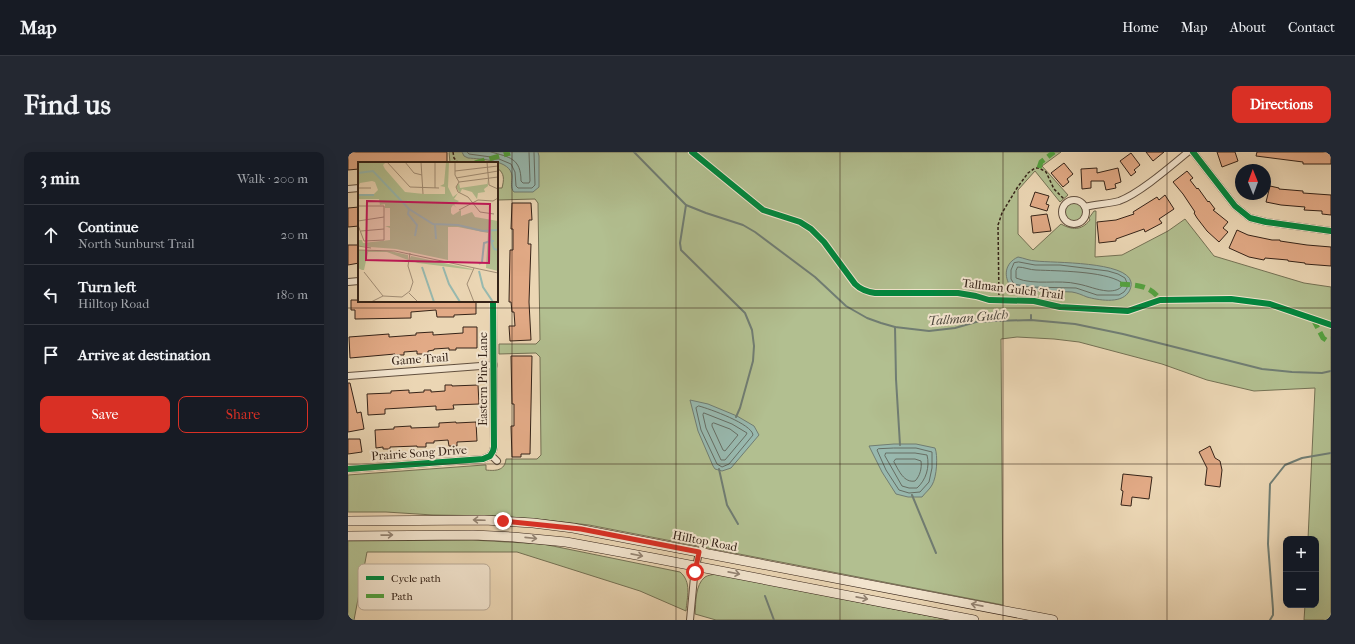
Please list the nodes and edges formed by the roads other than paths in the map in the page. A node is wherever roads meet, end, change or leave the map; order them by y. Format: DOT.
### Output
graph roads {
  1 [pos="1188,152"];
  2 [pos="1193,152"];
  3 [pos="358,188"];
  4 [pos="348,189"];
  5 [pos="1085,206"];
  6 [pos="1331,231"];
  7 [pos="358,281"];
  8 [pos="348,282"];
  9 [pos="493,302"];
  10 [pos="494,365"];
  11 [pos="348,376"];
  12 [pos="491,455"];
  13 [pos="497,461"];
  14 [pos="348,469"];
  15 [pos="348,515"];
  16 [pos="392,520"];
  17 [pos="348,521"];
  18 [pos="348,536"];
  19 [pos="699,552"];
  20 [pos="696,566"];
  21 [pos="690,620"];
  22 [pos="974,620"];
  23 [pos="1053,620"];
  1 -- 5 [label="street"];
  2 -- 6 [label="street"];
  3 -- 4 [label="street"];
  7 -- 8 [label="street"];
  9 -- 10 [label="street, Eastern Pine Lane"];
  10 -- 11 [label="street, Game Trail"];
  10 -- 12 [label="street, Eastern Pine Lane"];
  12 -- 13 [label="street"];
  12 -- 14 [label="street, Prairie Song Drive"];
  15 -- 16 [label="main road"];
  16 -- 17 [label="main road, Hilltop Road"];
  19 -- 16 [label="main road, Hilltop Road, one-way"];
  18 -- 20 [label="main road, one-way"];
  19 -- 20 [label="street"];
  23 -- 19 [label="main road, Hilltop Road, one-way"];
  20 -- 21 [label="street"];
  20 -- 22 [label="main road, one-way"];
}
